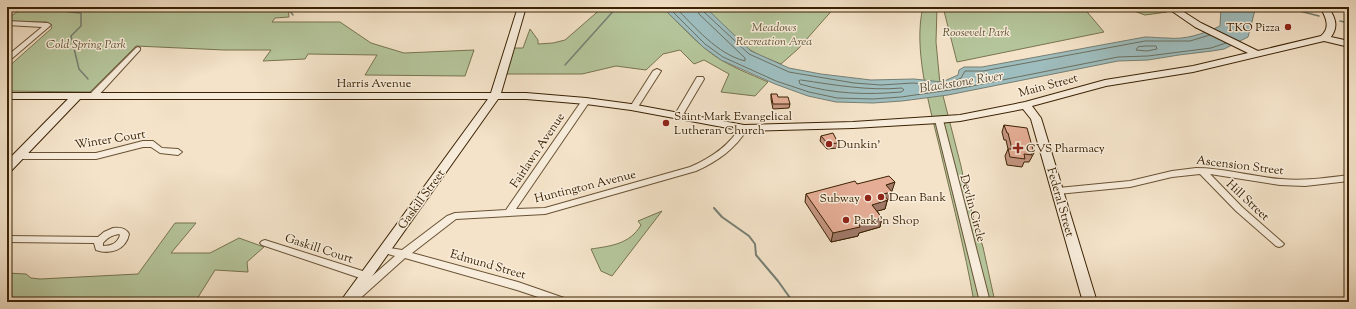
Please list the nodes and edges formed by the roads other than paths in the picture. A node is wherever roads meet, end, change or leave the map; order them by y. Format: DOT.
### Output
graph roads {
  1 [pos="522,7"];
  2 [pos="1170,7"];
  3 [pos="1324,7"];
  4 [pos="7,23"];
  5 [pos="1324,38"];
  6 [pos="1349,44"];
  7 [pos="138,49"];
  8 [pos="1257,54"];
  9 [pos="7,60"];
  10 [pos="657,71"];
  11 [pos="700,78"];
  12 [pos="7,96"];
  13 [pos="77,96"];
  14 [pos="93,96"];
  15 [pos="495,96"];
  16 [pos="586,101"];
  17 [pos="1026,105"];
  18 [pos="634,108"];
  19 [pos="678,116"];
  20 [pos="939,120"];
  21 [pos="741,127"];
  22 [pos="178,152"];
  23 [pos="18,156"];
  24 [pos="7,168"];
  25 [pos="1202,171"];
  26 [pos="1349,178"];
  27 [pos="1058,191"];
  28 [pos="509,213"];
  29 [pos="7,239"];
  30 [pos="99,240"];
  31 [pos="265,243"];
  32 [pos="1279,244"];
  33 [pos="384,250"];
  34 [pos="404,254"];
  35 [pos="366,276"];
  36 [pos="347,302"];
  37 [pos="350,302"];
  38 [pos="564,302"];
  39 [pos="985,302"];
  40 [pos="1090,302"];
  1 -- 15 [label="main road, Gaskill Street"];
  2 -- 8 [label="main road"];
  3 -- 5 [label="main road"];
  4 -- 9 [label="street"];
  5 -- 6 [label="main road"];
  5 -- 8 [label="main road, Main Street"];
  7 -- 14 [label="street"];
  8 -- 17 [label="main road, Main Street"];
  10 -- 18 [label="street"];
  11 -- 19 [label="street"];
  12 -- 13 [label="main road, Harris Avenue"];
  13 -- 14 [label="main road, Harris Avenue"];
  13 -- 23 [label="main road"];
  14 -- 15 [label="main road, Harris Avenue"];
  15 -- 16 [label="main road, Harris Avenue"];
  15 -- 33 [label="main road, Gaskill Street"];
  16 -- 18 [label="main road, Harris Avenue"];
  16 -- 28 [label="street, Fairlawn Avenue"];
  17 -- 20 [label="main road, Main Street"];
  17 -- 27 [label="main road, Federal Street"];
  18 -- 19 [label="main road, Harris Avenue"];
  19 -- 21 [label="main road, Harris Avenue"];
  20 -- 21 [label="main road, Main Street"];
  20 -- 39 [label="street, Devlin Circle"];
  21 -- 28 [label="street, Huntington Avenue"];
  22 -- 23 [label="street, Winter Court"];
  23 -- 24 [label="main road"];
  25 -- 26 [label="street, Ascension Street"];
  25 -- 27 [label="street, Ascension Street"];
  25 -- 32 [label="street, Hill Street"];
  27 -- 40 [label="main road, Federal Street"];
  28 -- 34 [label="street, Huntington Avenue"];
  29 -- 30 [label="street"];
  31 -- 35 [label="street, Gaskill Court"];
  33 -- 34 [label="street"];
  33 -- 35 [label="main road, Gaskill Street"];
  34 -- 37 [label="street, Huntington Avenue"];
  34 -- 38 [label="street, Edmund Street"];
  35 -- 36 [label="main road, Gaskill Street"];
}
